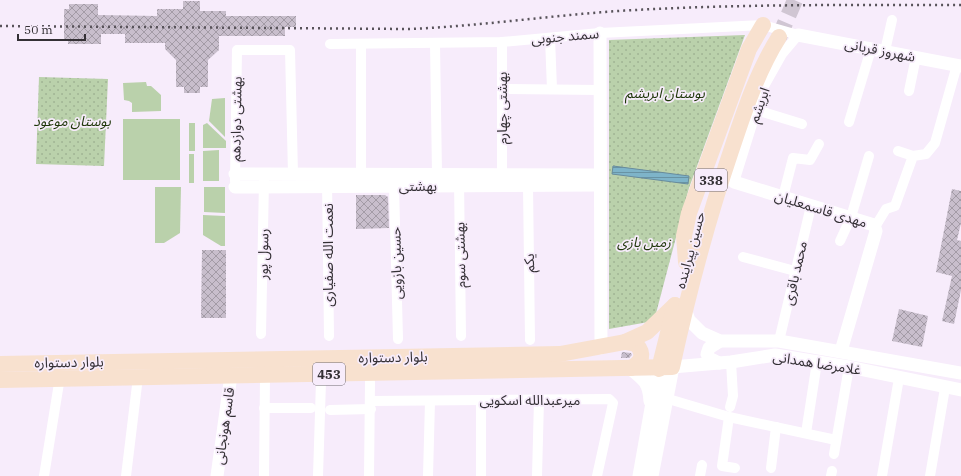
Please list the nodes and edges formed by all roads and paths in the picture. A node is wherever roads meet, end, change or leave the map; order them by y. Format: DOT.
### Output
graph roads {
  1 [pos="892,20"];
  2 [pos="771,32"];
  3 [pos="600,33"];
  4 [pos="798,35"];
  5 [pos="550,38"];
  6 [pos="502,42"];
  7 [pos="435,43"];
  8 [pos="330,44"];
  9 [pos="361,44"];
  10 [pos="871,49"];
  11 [pos="885,52"];
  12 [pos="916,58"];
  13 [pos="959,66"];
  14 [pos="503,89"];
  15 [pos="552,89"];
  16 [pos="600,90"];
  17 [pos="908,91"];
  18 [pos="756,110"];
  19 [pos="849,122"];
  20 [pos="802,124"];
  21 [pos="819,144"];
  22 [pos="898,151"];
  23 [pos="869,156"];
  24 [pos="913,156"];
  25 [pos="293,174"];
  26 [pos="361,174"];
  27 [pos="437,174"];
  28 [pos="502,174"];
  29 [pos="235,180"];
  30 [pos="264,180"];
  31 [pos="327,180"];
  32 [pos="459,180"];
  33 [pos="600,180"];
  34 [pos="734,182"];
  35 [pos="528,185"];
  36 [pos="394,186"];
  37 [pos="783,197"];
  38 [pos="811,206"];
  39 [pos="851,217"];
  40 [pos="875,227"];
  41 [pos="840,242"];
  42 [pos="743,257"];
  43 [pos="795,271"];
  44 [pos="680,307"];
  45 [pos="673,333"];
  46 [pos="261,334"];
  47 [pos="329,336"];
  48 [pos="461,336"];
  49 [pos="398,339"];
  50 [pos="530,340"];
  51 [pos="720,341"];
  52 [pos="779,341"];
  53 [pos="625,342"];
  54 [pos="601,348"];
  55 [pos="841,351"];
  56 [pos="725,362"];
  57 [pos="817,362"];
  58 [pos="902,362"];
  59 [pos="0,364"];
  60 [pos="849,367"];
  61 [pos="631,368"];
  62 [pos="666,368"];
  63 [pos="961,373"];
  64 [pos="265,375"];
  65 [pos="231,376"];
  66 [pos="60,377"];
  67 [pos="138,377"];
  68 [pos="899,378"];
  69 [pos="0,380"];
  70 [pos="321,381"];
  71 [pos="370,382"];
  72 [pos="945,388"];
  73 [pos="961,390"];
  74 [pos="665,398"];
  75 [pos="481,400"];
  76 [pos="539,400"];
  77 [pos="430,401"];
  78 [pos="371,405"];
  79 [pos="264,408"];
  80 [pos="311,408"];
  81 [pos="652,408"];
  82 [pos="330,410"];
  83 [pos="730,412"];
  84 [pos="776,427"];
  85 [pos="806,433"];
  86 [pos="836,440"];
  87 [pos="834,454"];
  88 [pos="702,465"];
  89 [pos="735,468"];
  90 [pos="771,468"];
  91 [pos="44,476"];
  92 [pos="126,476"];
  93 [pos="217,476"];
  94 [pos="264,476"];
  95 [pos="318,476"];
  96 [pos="369,476"];
  97 [pos="428,476"];
  98 [pos="481,476"];
  99 [pos="537,476"];
  100 [pos="597,476"];
  101 [pos="640,476"];
  102 [pos="651,476"];
  103 [pos="700,476"];
  104 [pos="882,476"];
  105 [pos="930,476"];
  1 -- 11 [label="street"];
  2 -- 3 [label="street, سمند جنوبی"];
  2 -- 4 [label="street, سمند جنوبی"];
  2 -- 44 [label="main road, حسین پیراینده / 338"];
  2 -- 44 [label="main road, حسین پیراینده / 338"];
  3 -- 5 [label="street, سمند جنوبی"];
  3 -- 16 [label="street"];
  4 -- 10 [label="street, شهروز قربانی"];
  4 -- 18 [label="street, ابریشم"];
  5 -- 6 [label="street, سمند جنوبی"];
  5 -- 15 [label="street"];
  6 -- 7 [label="street, سمند جنوبی"];
  6 -- 14 [label="street, بهشتی چهارم"];
  7 -- 9 [label="street, سمند جنوبی"];
  7 -- 27 [label="street"];
  8 -- 9 [label="street, سمند جنوبی"];
  9 -- 26 [label="street"];
  10 -- 11 [label="street, شهروز قربانی"];
  10 -- 19 [label="street"];
  11 -- 12 [label="street, شهروز قربانی"];
  12 -- 13 [label="street, شهروز قربانی"];
  12 -- 17 [label="street"];
  13 -- 24 [label="street"];
  14 -- 15 [label="street"];
  14 -- 28 [label="street, بهشتی چهارم"];
  15 -- 16 [label="street"];
  16 -- 33 [label="street"];
  18 -- 20 [label="street"];
  18 -- 34 [label="street, ابریشم"];
  21 -- 37 [label="street"];
  22 -- 24 [label="street"];
  23 -- 39 [label="street"];
  24 -- 40 [label="street"];
  25 -- 29 [label="street, بهشتی دوازدهم"];
  25 -- 30 [label="street"];
  25 -- 31 [label="street"];
  26 -- 27 [label="street"];
  26 -- 31 [label="street"];
  27 -- 32 [label="street"];
  28 -- 32 [label="street"];
  28 -- 33 [label="street"];
  29 -- 30 [label="street, بهشتی"];
  30 -- 31 [label="street, بهشتی"];
  30 -- 46 [label="street, رسول پور"];
  31 -- 36 [label="street, بهشتی"];
  31 -- 47 [label="street, نعمت الله صفیاری"];
  32 -- 35 [label="street, بهشتی"];
  32 -- 36 [label="street, بهشتی"];
  32 -- 48 [label="street, بهشتی سوم"];
  33 -- 35 [label="street, بهشتی"];
  33 -- 54 [label="street"];
  34 -- 37 [label="street, مهدی قاسمعلیان"];
  35 -- 50 [label="street, یکم"];
  36 -- 49 [label="street, حسین بازویی"];
  37 -- 38 [label="street, مهدی قاسمعلیان"];
  38 -- 39 [label="street, مهدی قاسمعلیان"];
  38 -- 43 [label="street, محمد باقری"];
  39 -- 40 [label="street, مهدی قاسمعلیان"];
  39 -- 41 [label="street"];
  40 -- 55 [label="street, مهدی قاسمعلیان"];
  42 -- 43 [label="street"];
  43 -- 52 [label="street, محمد باقری"];
  44 -- 45 [label="main road, حسین پیراینده / 338"];
  44 -- 51 [label="street, غلامرضا همدانی"];
  44 -- 53 [label="main road, بلوار دستواره / 453"];
  45 -- 53 [label="main road"];
  45 -- 62 [label="main road, حسین پیراینده / 338"];
  51 -- 52 [label="street, غلامرضا همدانی"];
  51 -- 56 [label="street"];
  52 -- 55 [label="street, غلامرضا همدانی"];
  53 -- 54 [label="main road, بلوار دستواره / 453"];
  53 -- 61 [label="main road"];
  54 -- 59 [label="main road, بلوار دستواره / 453"];
  55 -- 58 [label="street, غلامرضا همدانی"];
  56 -- 57 [label="street, غلامرضا همدانی"];
  56 -- 62 [label="street, غلامرضا همدانی"];
  56 -- 83 [label="street"];
  57 -- 60 [label="street, غلامرضا همدانی"];
  57 -- 85 [label="street"];
  58 -- 63 [label="street, غلامرضا همدانی"];
  58 -- 68 [label="street"];
  60 -- 68 [label="street, غلامرضا همدانی"];
  60 -- 86 [label="street"];
  61 -- 62 [label="main road, بلوار دستواره / 453"];
  61 -- 64 [label="main road, بلوار دستواره / 453"];
  61 -- 81 [label="main road"];
  62 -- 74 [label="main road, حسین پیراینده / 338"];
  62 -- 81 [label="main road, حسین پیراینده / 338"];
  64 -- 65 [label="main road, بلوار دستواره / 453"];
  64 -- 79 [label="street"];
  65 -- 67 [label="main road, بلوار دستواره / 453"];
  65 -- 93 [label="street, قاسم هونجانی"];
  66 -- 67 [label="main road, بلوار دستواره / 453"];
  66 -- 69 [label="main road, بلوار دستواره / 453"];
  66 -- 91 [label="street"];
  67 -- 92 [label="street"];
  68 -- 72 [label="street, غلامرضا همدانی"];
  68 -- 104 [label="street"];
  70 -- 95 [label="street"];
  71 -- 78 [label="street"];
  72 -- 73 [label="street, غلامرضا همدانی"];
  72 -- 105 [label="street"];
  74 -- 83 [label="street"];
  74 -- 102 [label="main road, حسین پیراینده / 338"];
  75 -- 76 [label="street, میرعبدالله اسکویی"];
  75 -- 77 [label="street, میرعبدالله اسکویی"];
  75 -- 98 [label="street"];
  76 -- 99 [label="street"];
  76 -- 100 [label="street, میرعبدالله اسکویی"];
  77 -- 78 [label="street, میرعبدالله اسکویی"];
  77 -- 97 [label="street"];
  78 -- 82 [label="street, میرعبدالله اسکویی"];
  78 -- 96 [label="street"];
  79 -- 80 [label="street"];
  79 -- 94 [label="street"];
  81 -- 101 [label="main road, حسین پیراینده / 338"];
  83 -- 84 [label="street"];
  83 -- 89 [label="street"];
  84 -- 85 [label="street"];
  84 -- 90 [label="street"];
  85 -- 86 [label="street"];
  86 -- 87 [label="street"];
  88 -- 103 [label="street"];
}
